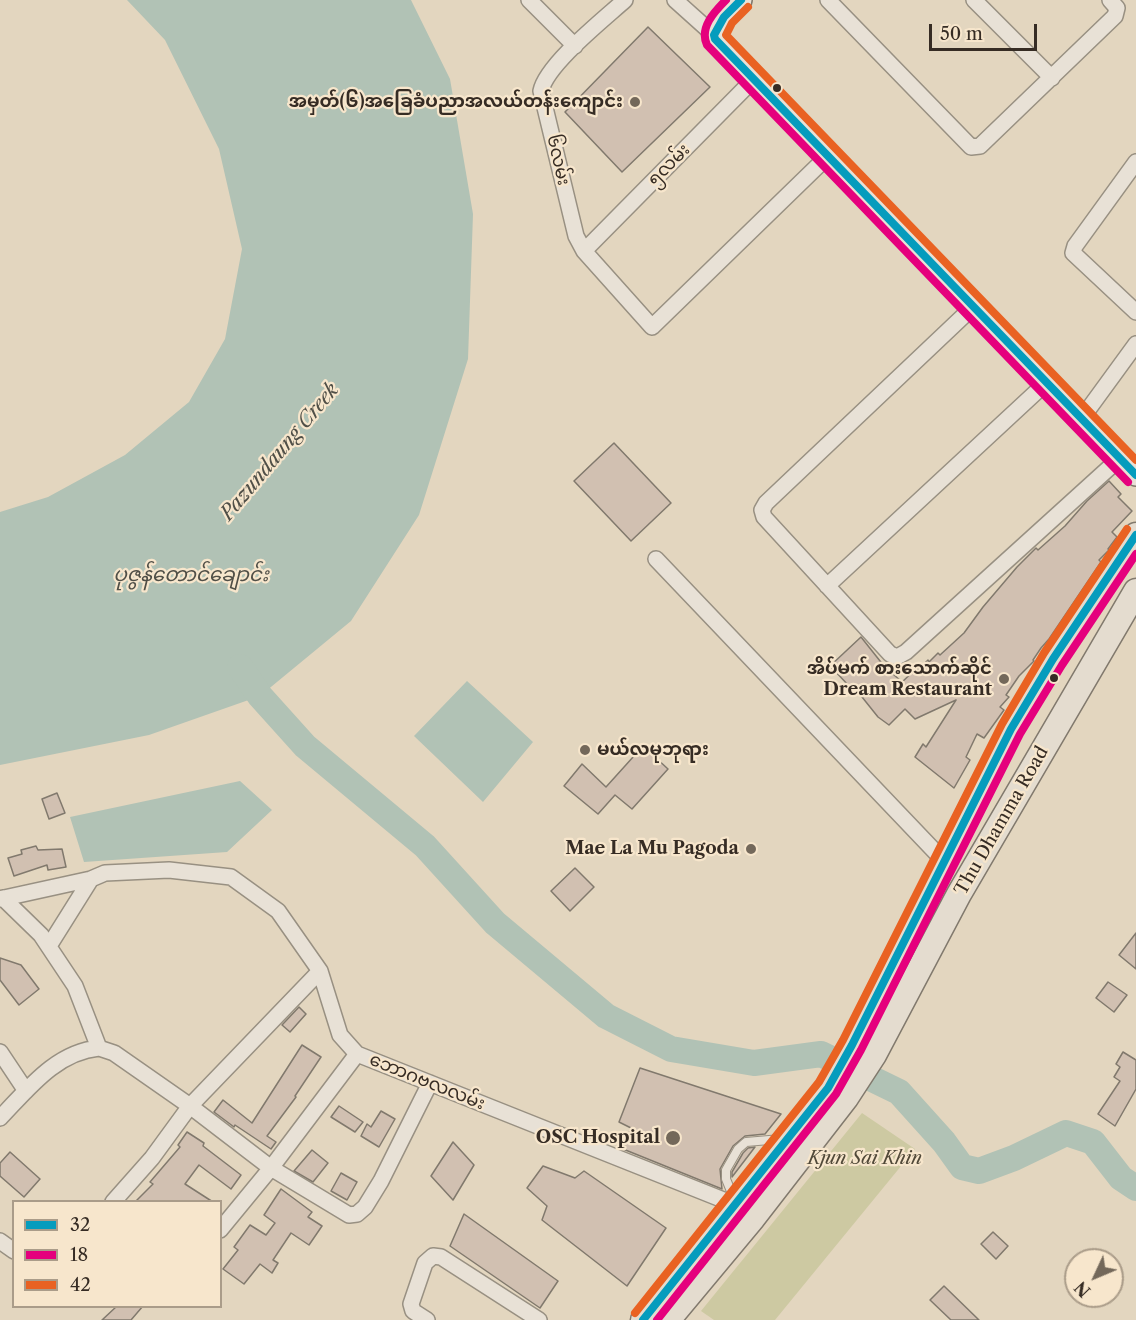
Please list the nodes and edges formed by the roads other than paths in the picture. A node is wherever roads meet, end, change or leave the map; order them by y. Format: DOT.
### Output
graph roads {
  1 [pos="529,0"];
  2 [pos="625,0"];
  3 [pos="675,0"];
  4 [pos="741,0"];
  5 [pos="828,0"];
  6 [pos="974,0"];
  7 [pos="1114,4"];
  8 [pos="714,35"];
  9 [pos="575,46"];
  10 [pos="1052,78"];
  11 [pos="753,80"];
  12 [pos="828,156"];
  13 [pos="1136,162"];
  14 [pos="584,251"];
  15 [pos="974,306"];
  16 [pos="1136,312"];
  17 [pos="1136,344"];
  18 [pos="1047,382"];
  19 [pos="1082,418"];
  20 [pos="1120,458"];
  21 [pos="1136,475"];
  22 [pos="1136,535"];
  23 [pos="656,559"];
  24 [pos="827,586"];
  25 [pos="1136,591"];
  26 [pos="944,861"];
  27 [pos="91,879"];
  28 [pos="2,899"];
  29 [pos="49,946"];
  30 [pos="320,971"];
  31 [pos="99,1048"];
  32 [pos="0,1052"];
  33 [pos="357,1054"];
  34 [pos="430,1083"];
  35 [pos="26,1091"];
  36 [pos="837,1093"];
  37 [pos="190,1106"];
  38 [pos="0,1118"];
  39 [pos="798,1137"];
  40 [pos="271,1168"];
  41 [pos="115,1200"];
  42 [pos="745,1211"];
  43 [pos="222,1228"];
  44 [pos="658,1317"];
  45 [pos="427,1320"];
  46 [pos="539,1320"];
  1 -- 9 [label="street"];
  2 -- 9 [label="street, ၆လမ်း"];
  3 -- 8 [label="street"];
  4 -- 8 [label="main road"];
  5 -- 10 [label="street"];
  6 -- 10 [label="street"];
  7 -- 10 [label="street"];
  8 -- 11 [label="main road"];
  9 -- 14 [label="street, ၆လမ်း"];
  11 -- 12 [label="main road"];
  11 -- 14 [label="street, ၅လမ်း"];
  12 -- 14 [label="street, ၆လမ်း"];
  12 -- 15 [label="main road"];
  13 -- 16 [label="street"];
  15 -- 18 [label="main road"];
  15 -- 24 [label="street"];
  17 -- 19 [label="street"];
  18 -- 19 [label="main road"];
  18 -- 24 [label="street"];
  19 -- 20 [label="main road"];
  20 -- 21 [label="main road"];
  20 -- 24 [label="street"];
  22 -- 26 [label="main road, Thu Dhamma Road"];
  23 -- 26 [label="street"];
  25 -- 36 [label="main road, Thu Dhamma Road"];
  26 -- 36 [label="main road, Thu Dhamma Road"];
  27 -- 28 [label="street, ဘောဂဗလလမ်း"];
  27 -- 29 [label="street"];
  27 -- 30 [label="street, ဘောဂဗလလမ်း"];
  28 -- 29 [label="street"];
  29 -- 31 [label="street"];
  30 -- 33 [label="street, ဘောဂဗလလမ်း"];
  30 -- 37 [label="street"];
  31 -- 35 [label="street"];
  31 -- 37 [label="street"];
  32 -- 35 [label="street"];
  33 -- 34 [label="street, ဘောဂဗလလမ်း"];
  33 -- 40 [label="street"];
  34 -- 40 [label="street"];
  34 -- 42 [label="street, ဘောဂဗလလမ်း"];
  35 -- 38 [label="street"];
  36 -- 39 [label="main road"];
  37 -- 40 [label="street"];
  37 -- 41 [label="street"];
  39 -- 42 [label="main road"];
  39 -- 42 [label="lane"];
  40 -- 43 [label="street"];
  42 -- 44 [label="main road"];
  45 -- 46 [label="street"];
}
